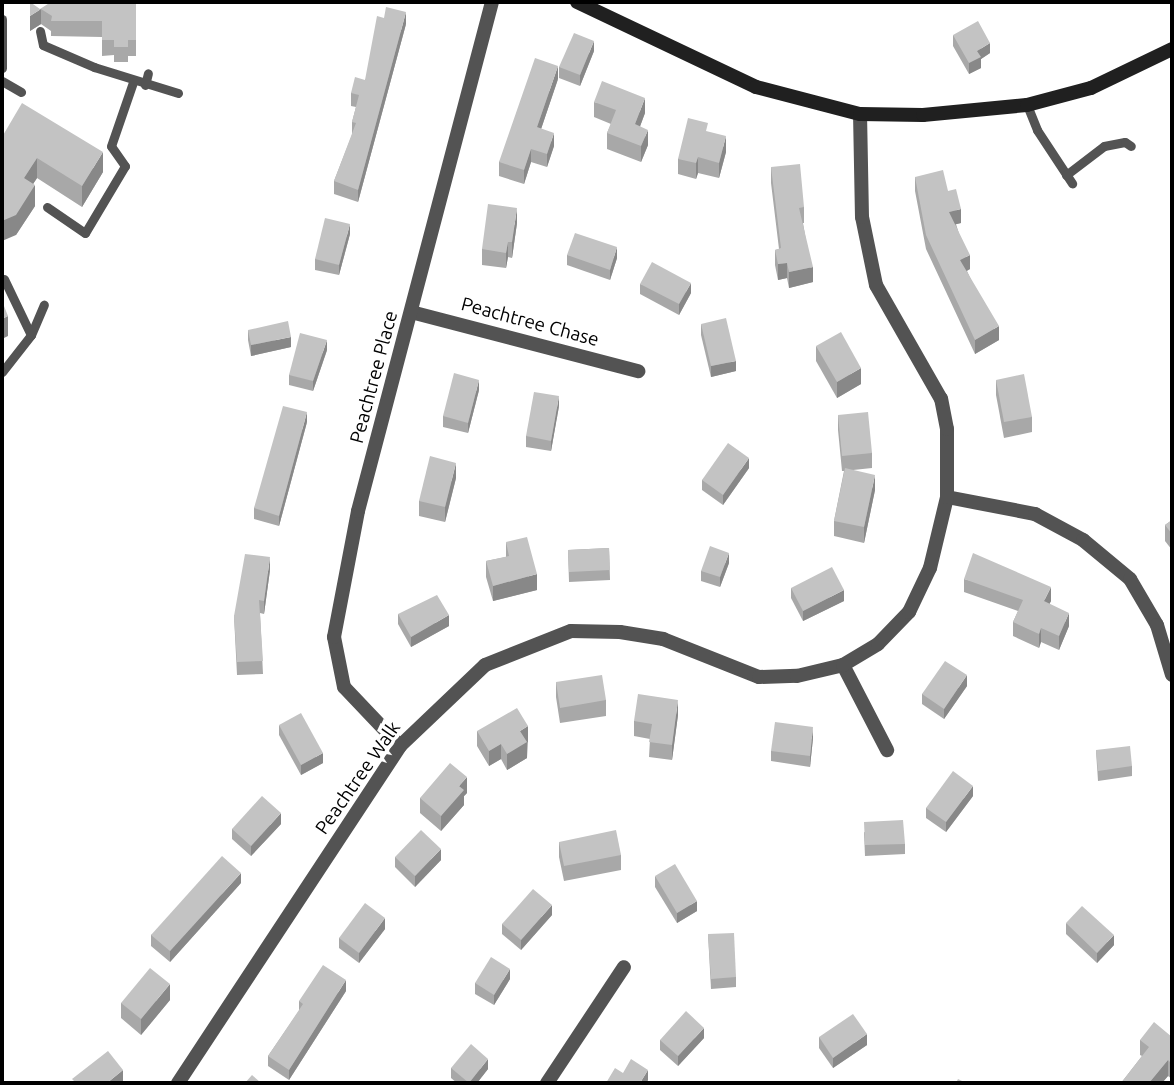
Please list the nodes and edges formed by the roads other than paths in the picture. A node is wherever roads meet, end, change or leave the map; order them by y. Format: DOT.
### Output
graph roads {
  1 [pos="492,2"];
  2 [pos="577,2"];
  3 [pos="2,19"];
  4 [pos="40,31"];
  5 [pos="1172,49"];
  6 [pos="2,68"];
  7 [pos="148,74"];
  8 [pos="2,81"];
  9 [pos="133,82"];
  10 [pos="145,85"];
  11 [pos="21,92"];
  12 [pos="178,93"];
  13 [pos="1027,105"];
  14 [pos="860,114"];
  15 [pos="1130,146"];
  16 [pos="47,207"];
  17 [pos="4,279"];
  18 [pos="44,305"];
  19 [pos="411,312"];
  20 [pos="31,335"];
  21 [pos="638,371"];
  22 [pos="2,372"];
  23 [pos="947,497"];
  24 [pos="842,666"];
  25 [pos="1172,675"];
  26 [pos="400,746"];
  27 [pos="887,750"];
  28 [pos="624,967"];
  29 [pos="178,1083"];
  30 [pos="547,1083"];
  1 -- 19 [label="street, Peachtree Place"];
  2 -- 14 [label="main road"];
  3 -- 6 [label="lane"];
  4 -- 9 [label="lane"];
  5 -- 13 [label="main road"];
  7 -- 10 [label="lane"];
  8 -- 11 [label="lane"];
  9 -- 10 [label="lane"];
  9 -- 16 [label="lane"];
  10 -- 12 [label="lane"];
  13 -- 14 [label="main road"];
  13 -- 15 [label="lane"];
  14 -- 23 [label="street, Peachtree Walk"];
  17 -- 20 [label="lane"];
  18 -- 20 [label="lane"];
  19 -- 21 [label="street, Peachtree Chase"];
  19 -- 26 [label="street, Peachtree Place"];
  20 -- 22 [label="lane"];
  23 -- 24 [label="street, Peachtree Walk"];
  23 -- 25 [label="street"];
  24 -- 26 [label="street, Peachtree Walk"];
  24 -- 27 [label="street"];
  26 -- 29 [label="street, Peachtree Walk"];
  28 -- 30 [label="street"];
}
